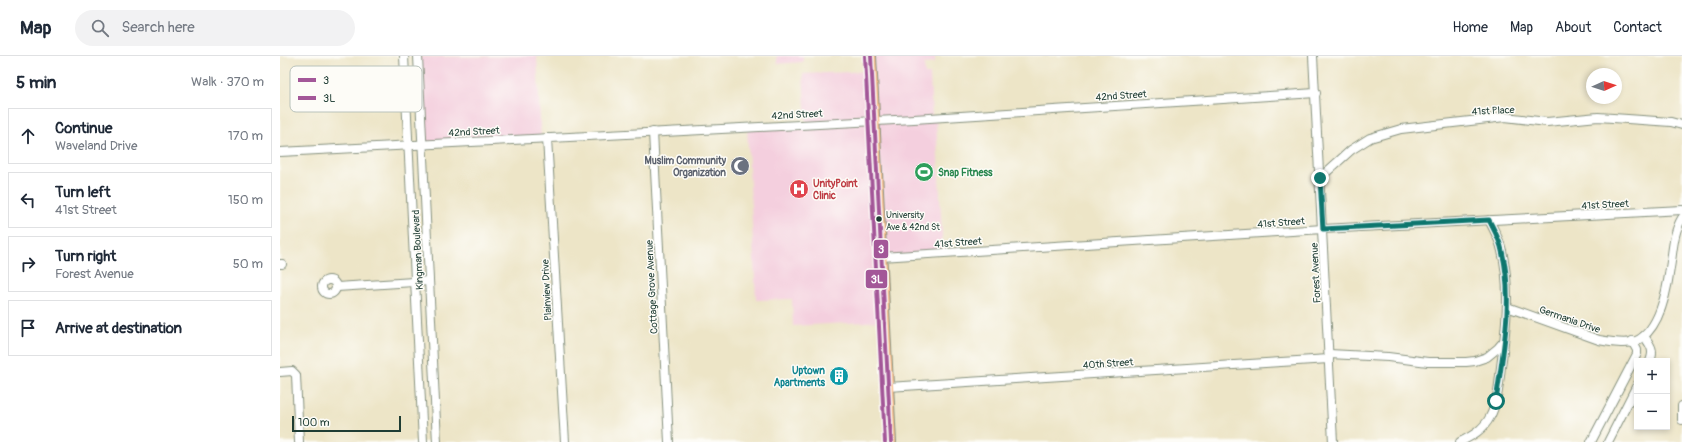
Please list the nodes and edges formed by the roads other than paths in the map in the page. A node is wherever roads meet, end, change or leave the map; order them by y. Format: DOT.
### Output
graph roads {
  1 [pos="404,56"];
  2 [pos="418,56"];
  3 [pos="871,56"];
  4 [pos="1313,56"];
  5 [pos="405,66"];
  6 [pos="418,66"];
  7 [pos="1316,93"];
  8 [pos="407,112"];
  9 [pos="421,112"];
  10 [pos="874,121"];
  11 [pos="1682,125"];
  12 [pos="653,132"];
  13 [pos="548,138"];
  14 [pos="422,144"];
  15 [pos="409,145"];
  16 [pos="280,152"];
  17 [pos="1320,178"];
  18 [pos="1682,210"];
  19 [pos="1682,218"];
  20 [pos="1489,220"];
  21 [pos="1323,229"];
  22 [pos="881,257"];
  23 [pos="429,280"];
  24 [pos="416,282"];
  25 [pos="337,287"];
  26 [pos="1507,308"];
  27 [pos="1644,336"];
  28 [pos="1504,340"];
  29 [pos="1632,341"];
  30 [pos="1329,357"];
  31 [pos="1651,358"];
  32 [pos="280,372"];
  33 [pos="888,387"];
  34 [pos="1634,391"];
  35 [pos="1682,406"];
  36 [pos="1682,420"];
  37 [pos="299,442"];
  38 [pos="423,442"];
  39 [pos="437,442"];
  40 [pos="565,442"];
  41 [pos="669,442"];
  42 [pos="891,442"];
  43 [pos="1333,442"];
  44 [pos="1460,442"];
  45 [pos="1591,442"];
  46 [pos="1608,442"];
  1 -- 5 [label="street, Kingman Boulevard"];
  2 -- 6 [label="street, Kingman Boulevard"];
  3 -- 10 [label="main road"];
  4 -- 7 [label="street, Forest Avenue"];
  7 -- 10 [label="street, 42nd Street"];
  7 -- 17 [label="street, Forest Avenue"];
  8 -- 15 [label="street, Kingman Boulevard"];
  9 -- 14 [label="street, Kingman Boulevard"];
  10 -- 12 [label="street, 42nd Street"];
  10 -- 22 [label="main road"];
  11 -- 17 [label="street, 41st Place"];
  12 -- 13 [label="street, 42nd Street"];
  12 -- 41 [label="street, Cottage Grove Avenue"];
  13 -- 14 [label="street, 42nd Street"];
  13 -- 40 [label="street, Plainview Drive"];
  14 -- 15 [label="street, 42nd Street"];
  14 -- 23 [label="street, Kingman Boulevard"];
  15 -- 16 [label="street, 42nd Street"];
  15 -- 24 [label="street, Kingman Boulevard"];
  17 -- 21 [label="street, Forest Avenue"];
  18 -- 20 [label="street, 41st Street"];
  19 -- 27 [label="street, Germania Drive"];
  20 -- 21 [label="street, 41st Street"];
  20 -- 26 [label="street"];
  21 -- 22 [label="street, 41st Street"];
  21 -- 30 [label="street, Forest Avenue"];
  22 -- 33 [label="main road"];
  23 -- 24 [label="street"];
  23 -- 39 [label="street, Kingman Boulevard"];
  24 -- 25 [label="street"];
  24 -- 38 [label="street, Kingman Boulevard"];
  26 -- 28 [label="street"];
  26 -- 29 [label="street, Germania Drive"];
  27 -- 29 [label="street, Germania Drive"];
  27 -- 31 [label="street"];
  28 -- 30 [label="street"];
  28 -- 44 [label="street"];
  29 -- 45 [label="street"];
  30 -- 33 [label="street, 40th Street"];
  30 -- 43 [label="street, Forest Avenue"];
  32 -- 37 [label="street"];
  33 -- 42 [label="main road"];
  34 -- 46 [label="street"];
  35 -- 36 [label="street"];
}
